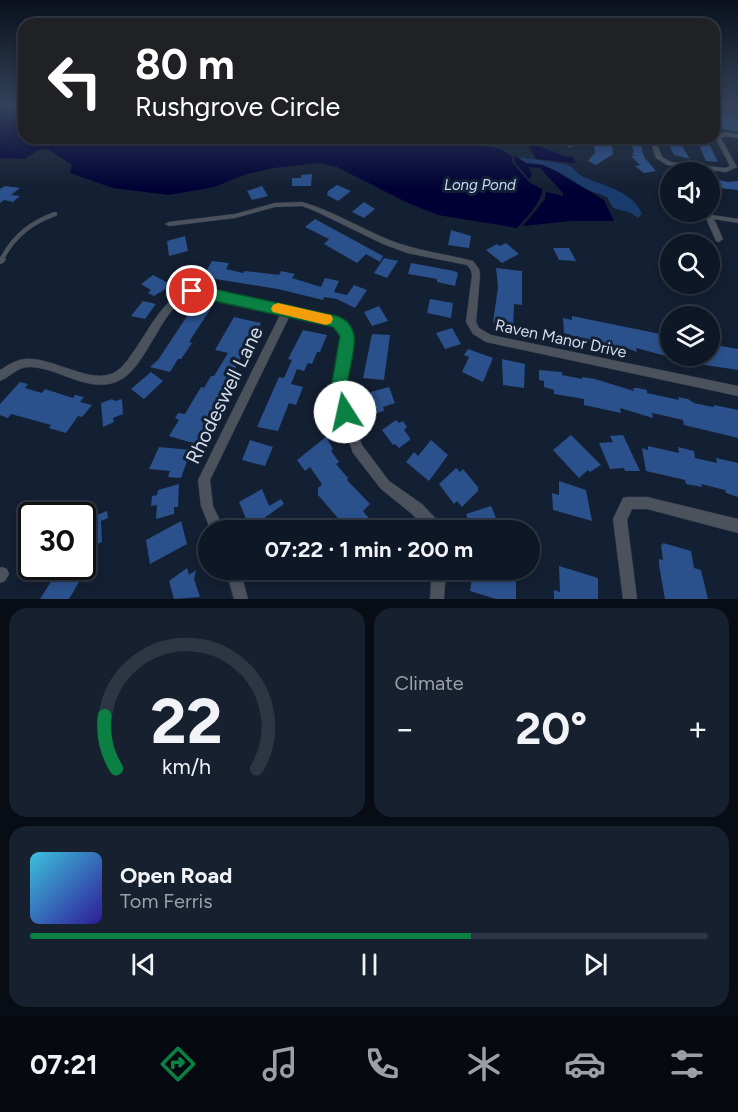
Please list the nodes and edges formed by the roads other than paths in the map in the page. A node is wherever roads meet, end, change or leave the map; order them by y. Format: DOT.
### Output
graph roads {
  1 [pos="720,136"];
  2 [pos="738,136"];
  3 [pos="720,141"];
  4 [pos="573,144"];
  5 [pos="654,144"];
  6 [pos="570,146"];
  7 [pos="55,214"];
  8 [pos="738,221"];
  9 [pos="169,224"];
  10 [pos="717,234"];
  11 [pos="1,260"];
  12 [pos="287,311"];
  13 [pos="0,376"];
  14 [pos="738,391"];
  15 [pos="213,520"];
  16 [pos="427,520"];
  17 [pos="738,526"];
  18 [pos="236,580"];
  19 [pos="439,580"];
  20 [pos="242,599"];
  21 [pos="437,599"];
  22 [pos="630,599"];
  1 -- 2 [label="street"];
  3 -- 5 [label="street"];
  4 -- 6 [label="street"];
  7 -- 11 [label="lane"];
  8 -- 10 [label="street"];
  9 -- 14 [label="street, Raven Manor Drive"];
  12 -- 13 [label="street"];
  12 -- 15 [label="street, Rhodeswell Lane"];
  12 -- 16 [label="street"];
  17 -- 22 [label="street"];
  18 -- 20 [label="street"];
  19 -- 21 [label="street"];
}
